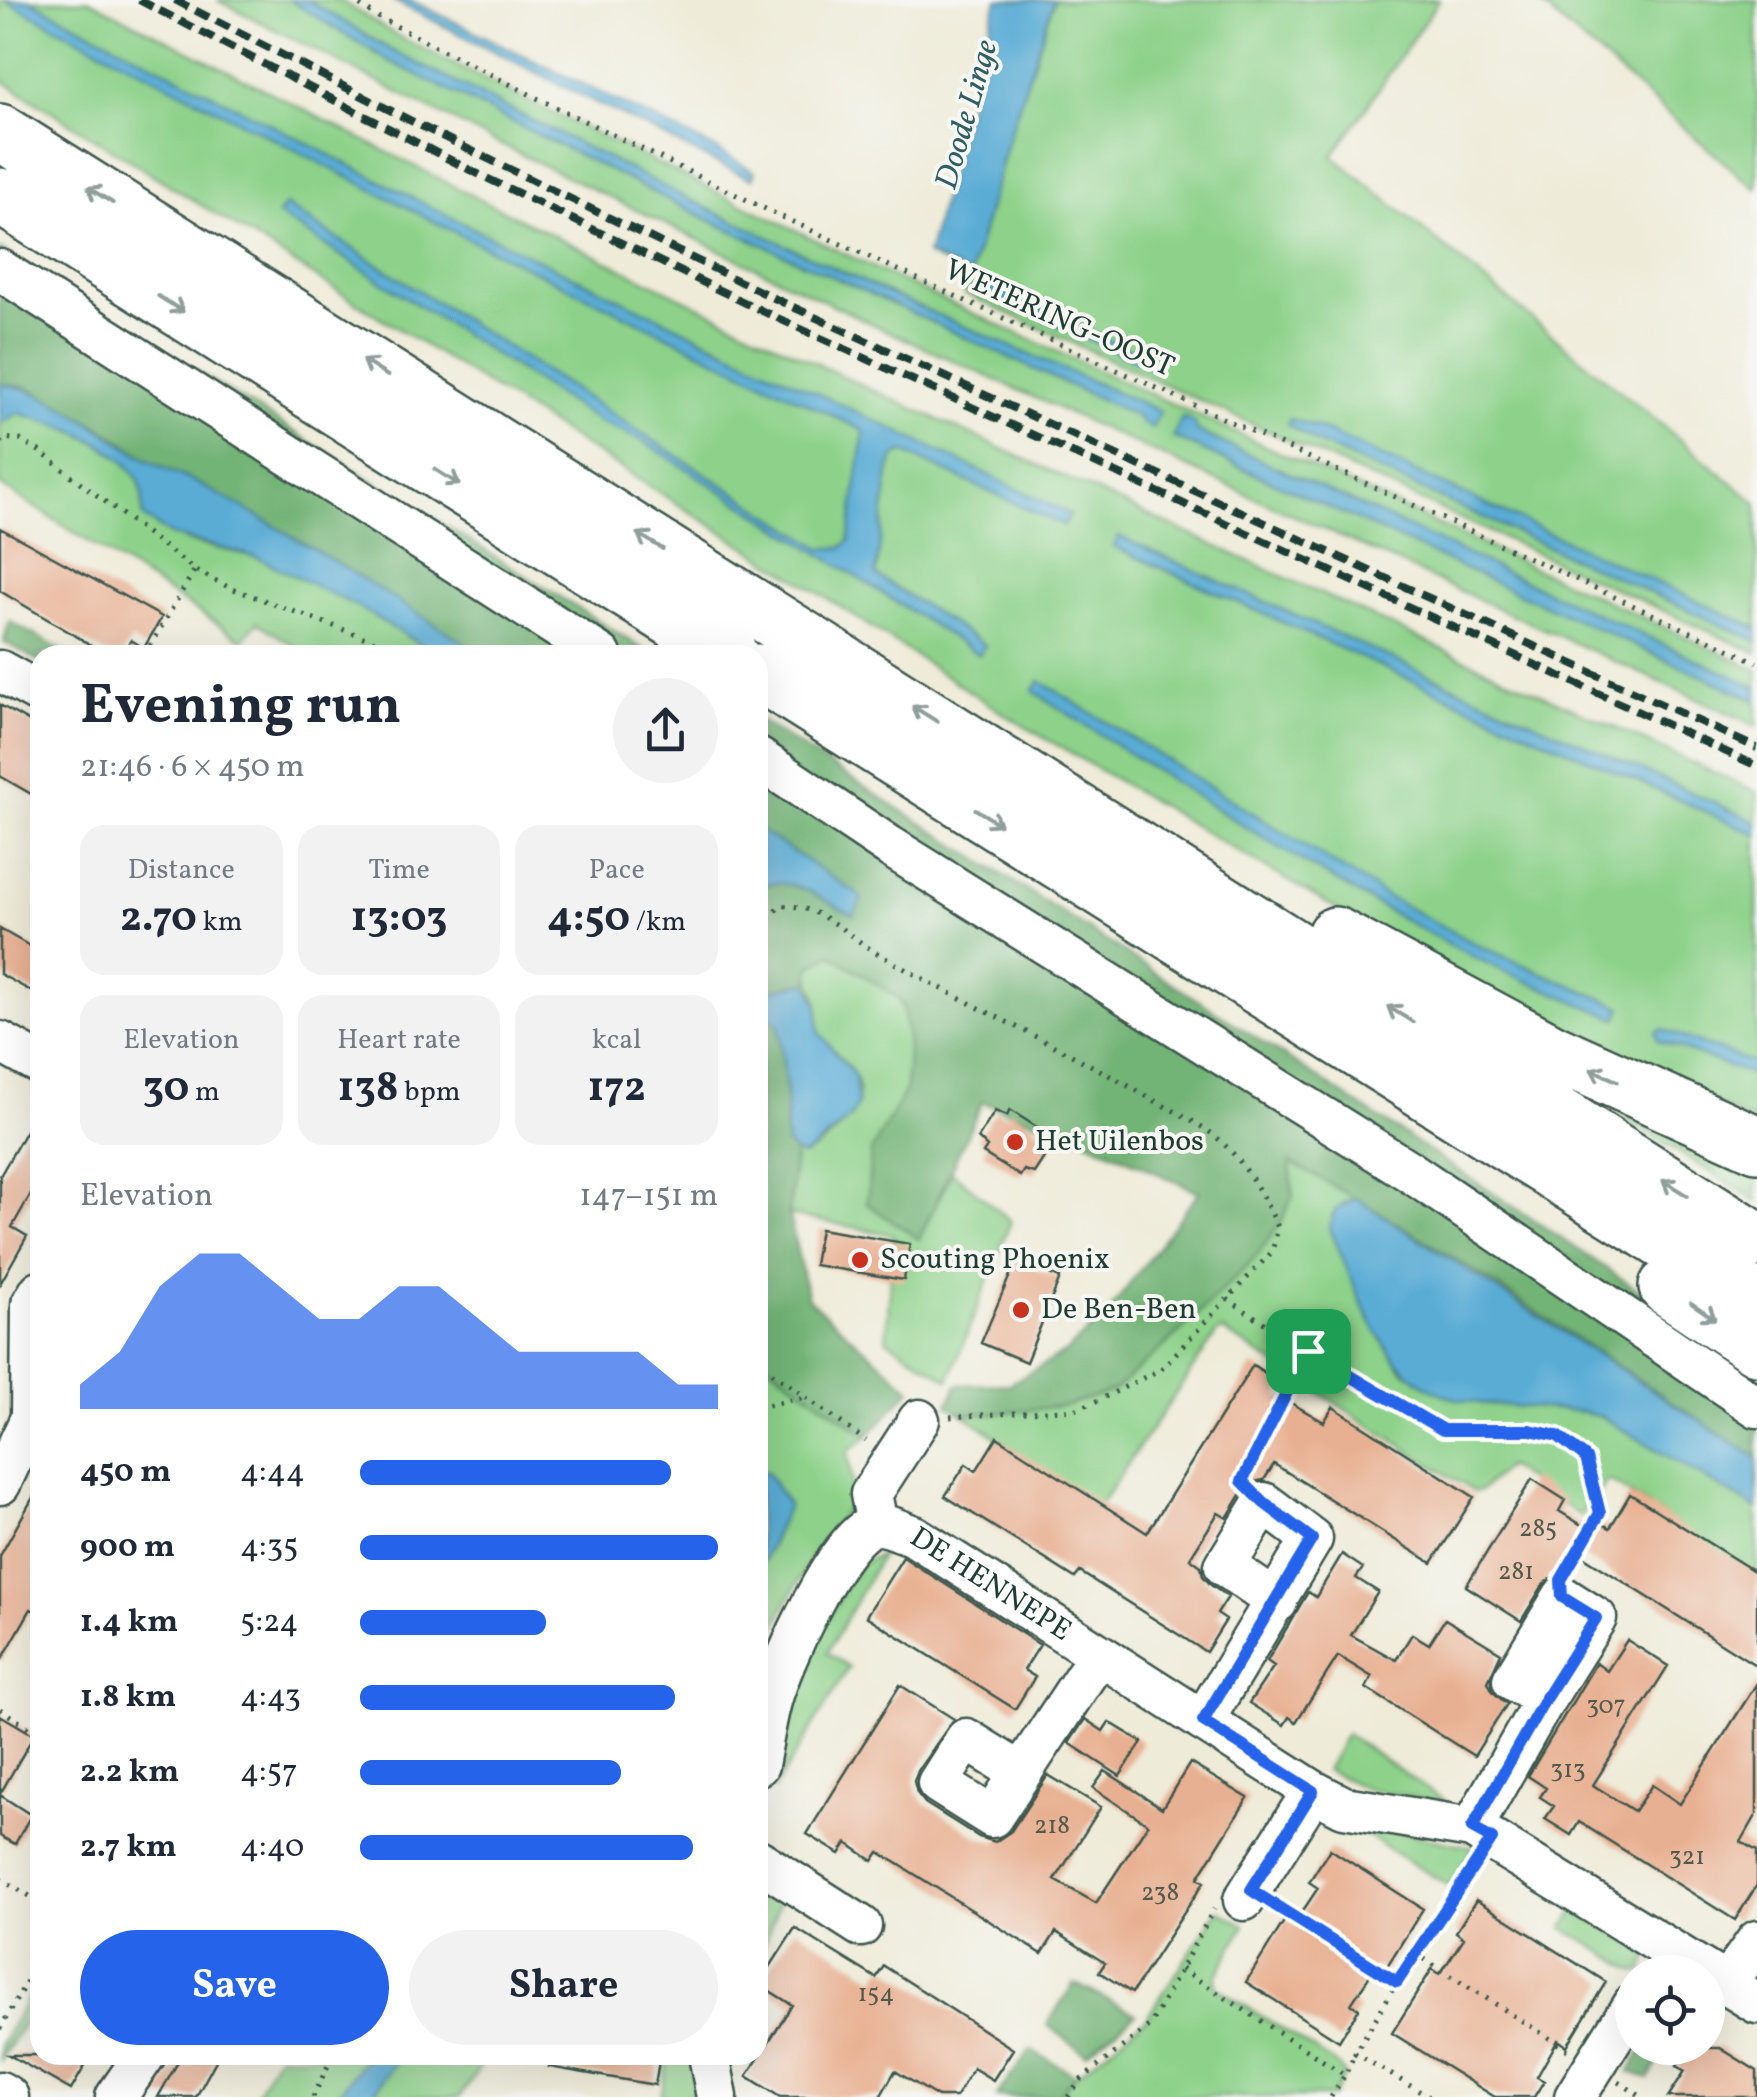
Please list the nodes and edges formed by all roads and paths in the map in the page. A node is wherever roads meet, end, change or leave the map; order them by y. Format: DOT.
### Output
graph roads {
  1 [pos="351,0"];
  2 [pos="0,132"];
  3 [pos="0,196"];
  4 [pos="0,270"];
  5 [pos="0,442"];
  6 [pos="195,570"];
  7 [pos="385,642"];
  8 [pos="152,645"];
  9 [pos="383,645"];
  10 [pos="391,645"];
  11 [pos="585,645"];
  12 [pos="714,645"];
  13 [pos="1757,662"];
  14 [pos="0,671"];
  15 [pos="768,678"];
  16 [pos="30,688"];
  17 [pos="768,765"];
  18 [pos="1008,766"];
  19 [pos="768,919"];
  20 [pos="1283,1002"];
  21 [pos="0,1042"];
  22 [pos="30,1058"];
  23 [pos="1757,1144"];
  24 [pos="1757,1240"];
  25 [pos="1228,1299"];
  26 [pos="1757,1300"];
  27 [pos="1757,1347"];
  28 [pos="1308,1351"];
  29 [pos="768,1366"];
  30 [pos="805,1397"];
  31 [pos="768,1406"];
  32 [pos="1757,1407"];
  33 [pos="30,1420"];
  34 [pos="919,1420"];
  35 [pos="892,1460"];
  36 [pos="0,1484"];
  37 [pos="1264,1503"];
  38 [pos="877,1524"];
  39 [pos="1562,1597"];
  40 [pos="1277,1602"];
  41 [pos="1099,1655"];
  42 [pos="0,1709"];
  43 [pos="768,1712"];
  44 [pos="1203,1721"];
  45 [pos="30,1728"];
  46 [pos="1020,1773"];
  47 [pos="1313,1791"];
  48 [pos="1482,1833"];
  49 [pos="768,1866"];
  50 [pos="0,1879"];
  51 [pos="1248,1894"];
  52 [pos="30,1896"];
  53 [pos="862,1926"];
  54 [pos="1757,1941"];
  55 [pos="1415,1953"];
  56 [pos="1655,1955"];
  57 [pos="1181,1970"];
  58 [pos="30,1975"];
  59 [pos="1397,1982"];
  60 [pos="1742,1993"];
  61 [pos="0,2029"];
  62 [pos="1615,2033"];
  63 [pos="1355,2053"];
  64 [pos="138,2065"];
  65 [pos="328,2065"];
  66 [pos="711,2065"];
  67 [pos="1345,2075"];
  68 [pos="1584,2081"];
  69 [pos="0,2092"];
  70 [pos="8,2097"];
  71 [pos="116,2097"];
  72 [pos="313,2097"];
  73 [pos="717,2097"];
  74 [pos="1068,2097"];
  75 [pos="1331,2097"];
  76 [pos="1429,2097"];
  1 -- 13 [label="path, WETERING-OOST"];
  18 -- 2 [label="highway, one-way"];
  3 -- 12 [label="highway, one-way"];
  4 -- 11 [label="street"];
  5 -- 6 [label="path"];
  6 -- 7 [label="path"];
  6 -- 8 [label="path"];
  7 -- 9 [label="path"];
  7 -- 10 [label="path"];
  14 -- 16 [label="street"];
  15 -- 20 [label="highway, one-way"];
  17 -- 32 [label="street"];
  23 -- 18 [label="highway, one-way"];
  24 -- 18 [label="highway, one-way"];
  19 -- 25 [label="path"];
  20 -- 26 [label="highway"];
  20 -- 27 [label="highway, one-way"];
  21 -- 22 [label="street"];
  25 -- 28 [label="path"];
  25 -- 34 [label="path"];
  28 -- 37 [label="path"];
  28 -- 39 [label="path"];
  29 -- 30 [label="path"];
  30 -- 31 [label="path"];
  30 -- 35 [label="path"];
  33 -- 36 [label="street"];
  34 -- 35 [label="street, DE HENNEPE"];
  35 -- 38 [label="street, DE HENNEPE"];
  37 -- 40 [label="street"];
  37 -- 40 [label="street"];
  38 -- 41 [label="street, DE HENNEPE"];
  38 -- 43 [label="street, DE HENNEPE"];
  39 -- 48 [label="street"];
  40 -- 44 [label="street"];
  41 -- 44 [label="street, DE HENNEPE"];
  41 -- 46 [label="street, DE HENNEPE"];
  42 -- 45 [label="path"];
  44 -- 47 [label="street, DE HENNEPE"];
  47 -- 48 [label="street, DE HENNEPE"];
  47 -- 51 [label="street"];
  48 -- 55 [label="path"];
  48 -- 56 [label="street, DE HENNEPE"];
  49 -- 53 [label="street"];
  50 -- 52 [label="path"];
  51 -- 57 [label="path"];
  51 -- 59 [label="path"];
  54 -- 60 [label="street, DE HENNEPE"];
  55 -- 59 [label="path"];
  55 -- 68 [label="path"];
  57 -- 67 [label="path"];
  57 -- 74 [label="path"];
  58 -- 61 [label="path"];
  59 -- 63 [label="path"];
  62 -- 68 [label="street"];
  63 -- 67 [label="path"];
  63 -- 76 [label="path"];
  64 -- 71 [label="street"];
  65 -- 72 [label="path"];
  66 -- 73 [label="street"];
  67 -- 75 [label="path"];
  69 -- 70 [label="street"];
}
